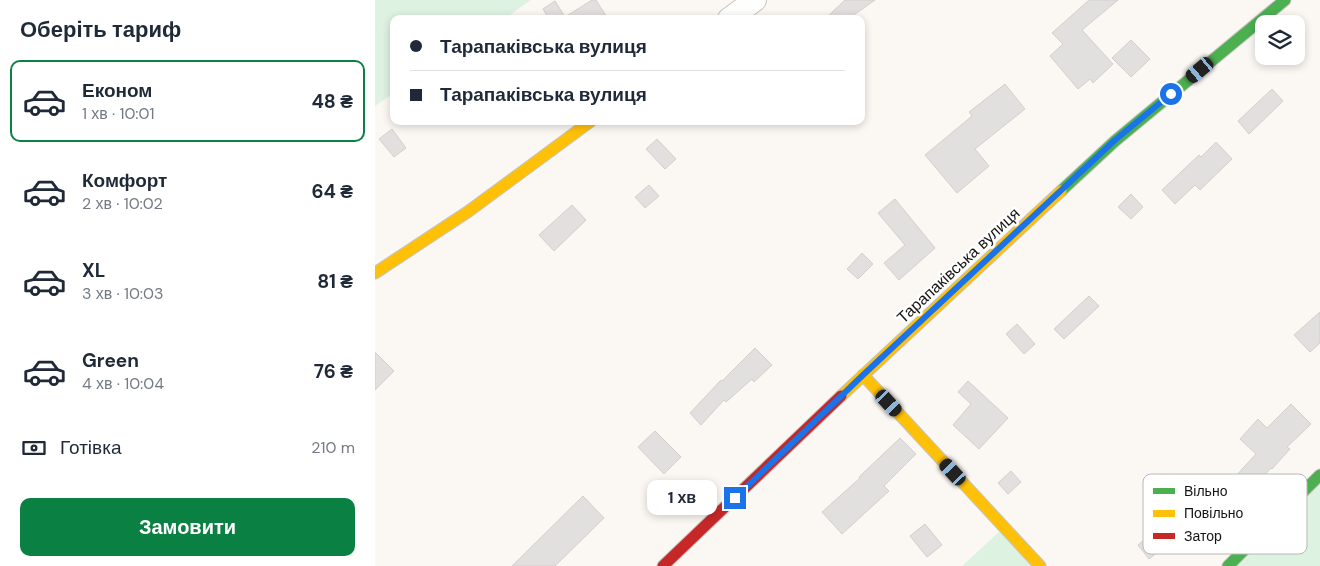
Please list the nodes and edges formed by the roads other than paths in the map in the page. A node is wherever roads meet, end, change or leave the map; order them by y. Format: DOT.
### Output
graph roads {
  1 [pos="755,0"];
  2 [pos="1285,0"];
  3 [pos="734,15"];
  4 [pos="586,125"];
  5 [pos="375,273"];
  6 [pos="863,375"];
  7 [pos="1320,475"];
  8 [pos="1307,488"];
  9 [pos="1240,554"];
  10 [pos="663,566"];
  11 [pos="1040,566"];
  12 [pos="1228,566"];
  1 -- 3 [label="street"];
  2 -- 6 [label="street, Тарапаківська вулиця"];
  4 -- 5 [label="street"];
  6 -- 10 [label="street, Тарапаківська вулиця"];
  6 -- 11 [label="street"];
  7 -- 8 [label="street"];
  9 -- 12 [label="street"];
}
